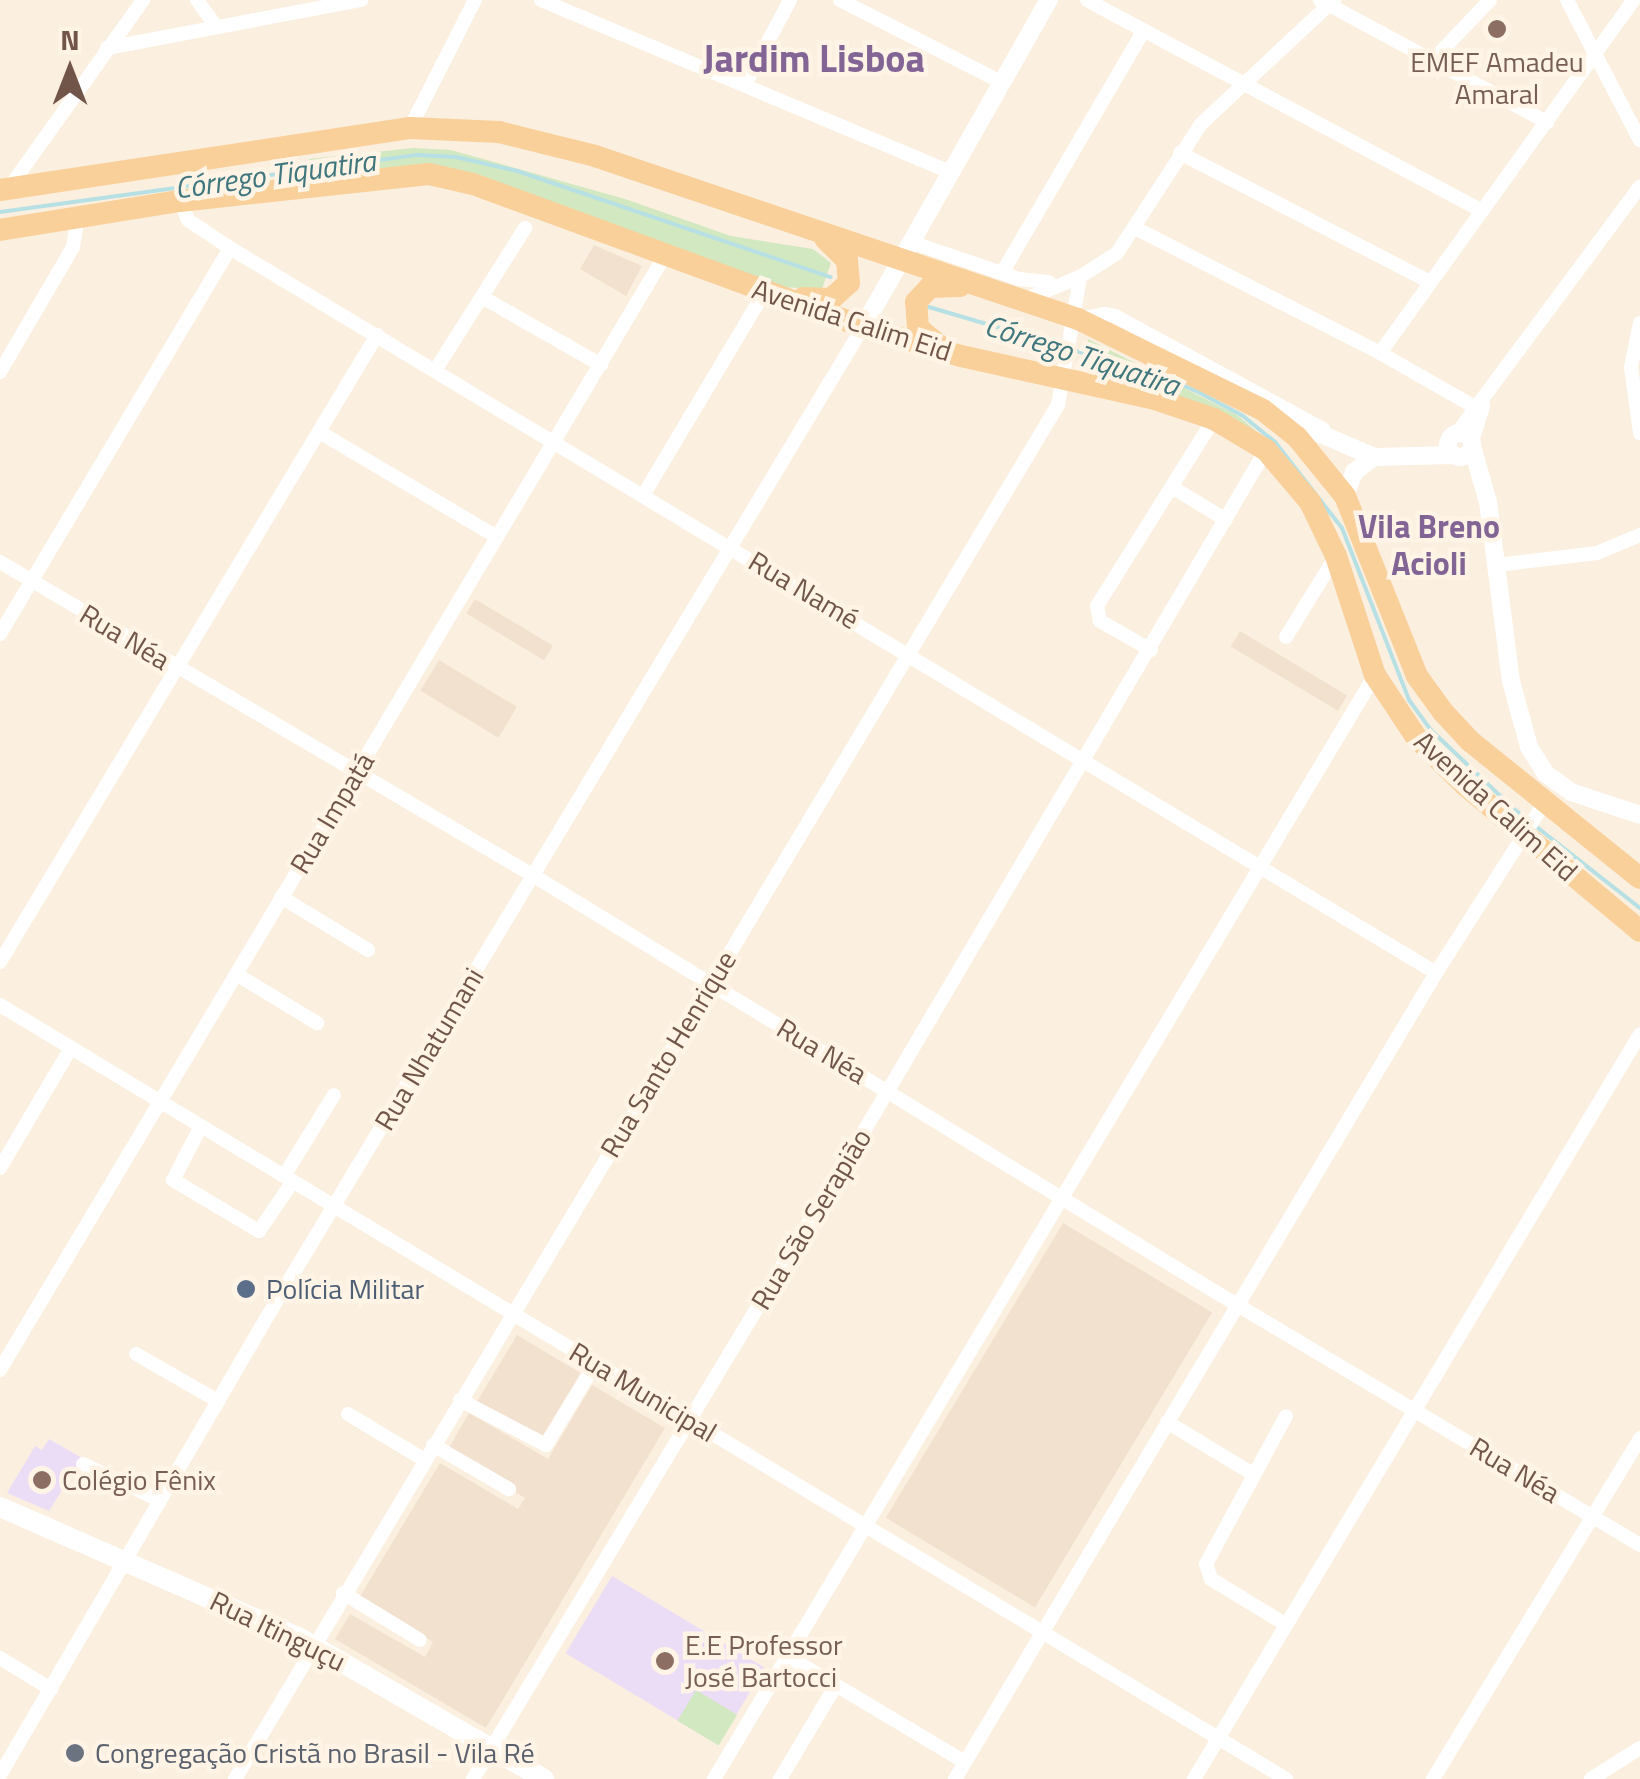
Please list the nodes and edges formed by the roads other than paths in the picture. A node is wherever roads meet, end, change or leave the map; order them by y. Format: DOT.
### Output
graph roads {
  1 [pos="143,0"];
  2 [pos="197,0"];
  3 [pos="362,0"];
  4 [pos="475,0"];
  5 [pos="541,0"];
  6 [pos="790,0"];
  7 [pos="840,0"];
  8 [pos="1049,0"];
  9 [pos="1088,0"];
  10 [pos="1490,0"];
  11 [pos="1567,0"];
  12 [pos="1634,0"];
  13 [pos="1328,2"];
  14 [pos="216,26"];
  15 [pos="1144,30"];
  16 [pos="108,48"];
  17 [pos="1597,54"];
  18 [pos="1432,60"];
  19 [pos="999,80"];
  20 [pos="1244,81"];
  21 [pos="745,85"];
  22 [pos="1547,122"];
  23 [pos="410,128"];
  24 [pos="1640,140"];
  25 [pos="1180,153"];
  26 [pos="950,172"];
  27 [pos="1640,187"];
  28 [pos="4,189"];
  29 [pos="180,201"];
  30 [pos="1482,211"];
  31 [pos="78,216"];
  32 [pos="525,228"];
  33 [pos="806,228"];
  34 [pos="1135,228"];
  35 [pos="0,230"];
  36 [pos="230,248"];
  37 [pos="906,250"];
  38 [pos="664,257"];
  39 [pos="1080,277"];
  40 [pos="998,282"];
  41 [pos="1049,282"];
  42 [pos="1430,282"];
  43 [pos="765,291"];
  44 [pos="482,297"];
  45 [pos="1023,300"];
  46 [pos="1640,322"];
  47 [pos="1074,325"];
  48 [pos="863,327"];
  49 [pos="377,334"];
  50 [pos="1380,353"];
  51 [pos="961,356"];
  52 [pos="601,365"];
  53 [pos="436,369"];
  54 [pos="0,372"];
  55 [pos="1066,372"];
  56 [pos="1481,406"];
  57 [pos="1263,410"];
  58 [pos="1214,419"];
  59 [pos="321,432"];
  60 [pos="1640,433"];
  61 [pos="554,440"];
  62 [pos="1338,444"];
  63 [pos="1460,445"];
  64 [pos="1266,450"];
  65 [pos="1374,457"];
  66 [pos="1172,487"];
  67 [pos="644,494"];
  68 [pos="1345,496"];
  69 [pos="1226,520"];
  70 [pos="1640,534"];
  71 [pos="496,537"];
  72 [pos="732,547"];
  73 [pos="1336,556"];
  74 [pos="0,562"];
  75 [pos="1497,565"];
  76 [pos="32,582"];
  77 [pos="0,634"];
  78 [pos="1286,637"];
  79 [pos="1151,650"];
  80 [pos="911,654"];
  81 [pos="176,668"];
  82 [pos="1376,675"];
  83 [pos="1085,760"];
  84 [pos="357,772"];
  85 [pos="1545,802"];
  86 [pos="1640,813"];
  87 [pos="1522,834"];
  88 [pos="1260,868"];
  89 [pos="534,876"];
  90 [pos="1640,878"];
  91 [pos="281,898"];
  92 [pos="1640,931"];
  93 [pos="368,950"];
  94 [pos="0,962"];
  95 [pos="1436,973"];
  96 [pos="236,974"];
  97 [pos="711,984"];
  98 [pos="1,1007"];
  99 [pos="317,1023"];
  100 [pos="1640,1034"];
  101 [pos="71,1048"];
  102 [pos="888,1090"];
  103 [pos="334,1095"];
  104 [pos="159,1100"];
  105 [pos="201,1126"];
  106 [pos="0,1168"];
  107 [pos="288,1179"];
  108 [pos="1064,1198"];
  109 [pos="334,1206"];
  110 [pos="262,1230"];
  111 [pos="276,1240"];
  112 [pos="1237,1305"];
  113 [pos="512,1313"];
  114 [pos="136,1354"];
  115 [pos="595,1364"];
  116 [pos="0,1370"];
  117 [pos="460,1400"];
  118 [pos="218,1402"];
  119 [pos="1414,1411"];
  120 [pos="348,1414"];
  121 [pos="1286,1416"];
  122 [pos="689,1420"];
  123 [pos="1167,1422"];
  124 [pos="1640,1438"];
  125 [pos="432,1445"];
  126 [pos="423,1460"];
  127 [pos="83,1464"];
  128 [pos="1254,1474"];
  129 [pos="509,1489"];
  130 [pos="159,1500"];
  131 [pos="0,1506"];
  132 [pos="1592,1516"];
  133 [pos="864,1526"];
  134 [pos="1640,1545"];
  135 [pos="124,1560"];
  136 [pos="343,1593"];
  137 [pos="1286,1624"];
  138 [pos="1042,1633"];
  139 [pos="420,1640"];
  140 [pos="312,1645"];
  141 [pos="787,1656"];
  142 [pos="0,1658"];
  143 [pos="836,1685"];
  144 [pos="50,1689"];
  145 [pos="1218,1740"];
  146 [pos="492,1748"];
  147 [pos="1640,1748"];
  148 [pos="965,1762"];
  149 [pos="0,1775"];
  150 [pos="237,1775"];
  151 [pos="254,1779"];
  152 [pos="473,1779"];
  153 [pos="544,1779"];
  154 [pos="714,1779"];
  155 [pos="780,1779"];
  156 [pos="955,1779"];
  157 [pos="1194,1779"];
  158 [pos="1286,1779"];
  159 [pos="1433,1779"];
  160 [pos="1591,1779"];
  1 -- 16 [label="street"];
  2 -- 14 [label="street"];
  3 -- 14 [label="street"];
  4 -- 23 [label="street"];
  5 -- 21 [label="street"];
  6 -- 21 [label="street"];
  7 -- 19 [label="street"];
  8 -- 19 [label="street"];
  9 -- 15 [label="street"];
  10 -- 18 [label="street"];
  11 -- 17 [label="street"];
  12 -- 17 [label="street"];
  13 -- 18 [label="street"];
  13 -- 20 [label="street"];
  14 -- 16 [label="street"];
  15 -- 20 [label="street"];
  15 -- 40 [label="street"];
  16 -- 28 [label="street"];
  17 -- 22 [label="street"];
  17 -- 24 [label="street"];
  18 -- 22 [label="street"];
  19 -- 26 [label="street"];
  20 -- 25 [label="street"];
  20 -- 30 [label="street"];
  21 -- 26 [label="street"];
  22 -- 30 [label="street"];
  23 -- 28 [label="main road, Avenida Calim Eid"];
  23 -- 33 [label="main road, Avenida Calim Eid"];
  25 -- 34 [label="street"];
  25 -- 42 [label="street"];
  26 -- 37 [label="street"];
  27 -- 56 [label="street"];
  29 -- 31 [label="main road, Avenida Calim Eid"];
  29 -- 36 [label="street, Rua Namé"];
  29 -- 38 [label="main road, Avenida Calim Eid"];
  30 -- 42 [label="street"];
  31 -- 35 [label="main road, Avenida Calim Eid"];
  31 -- 54 [label="street"];
  32 -- 44 [label="street"];
  33 -- 37 [label="main road, Avenida Calim Eid"];
  33 -- 43 [label="main road"];
  34 -- 39 [label="street"];
  34 -- 50 [label="street"];
  36 -- 49 [label="street, Rua Namé"];
  36 -- 76 [label="street"];
  37 -- 40 [label="main road, Avenida Calim Eid"];
  37 -- 48 [label="street"];
  38 -- 43 [label="main road, Avenida Calim Eid"];
  38 -- 52 [label="street, Rua Impatá"];
  39 -- 45 [label="street"];
  39 -- 47 [label="street, Rua Santo Henrique"];
  40 -- 41 [label="street"];
  40 -- 45 [label="main road, Avenida Calim Eid"];
  40 -- 51 [label="main road"];
  42 -- 50 [label="street"];
  43 -- 48 [label="main road, Avenida Calim Eid"];
  43 -- 67 [label="street"];
  44 -- 52 [label="street"];
  44 -- 53 [label="street"];
  45 -- 47 [label="main road, Avenida Calim Eid"];
  46 -- 60 [label="street"];
  47 -- 55 [label="street, Rua Santo Henrique"];
  47 -- 57 [label="main road, Avenida Calim Eid"];
  47 -- 62 [label="street"];
  48 -- 51 [label="main road, Avenida Calim Eid"];
  48 -- 72 [label="street, Rua Nhatumani"];
  49 -- 53 [label="street, Rua Namé"];
  49 -- 59 [label="street"];
  50 -- 56 [label="street"];
  51 -- 55 [label="main road, Avenida Calim Eid"];
  52 -- 61 [label="street, Rua Impatá"];
  53 -- 61 [label="street, Rua Namé"];
  55 -- 58 [label="main road, Avenida Calim Eid"];
  55 -- 80 [label="street, Rua Santo Henrique"];
  56 -- 63 [label="street"];
  57 -- 62 [label="street"];
  57 -- 68 [label="main road, Avenida Calim Eid"];
  58 -- 64 [label="main road, Avenida Calim Eid"];
  58 -- 66 [label="street"];
  59 -- 71 [label="street"];
  59 -- 81 [label="street"];
  61 -- 67 [label="street, Rua Namé"];
  61 -- 71 [label="street, Rua Impatá"];
  62 -- 65 [label="street"];
  63 -- 65 [label="street"];
  63 -- 75 [label="street"];
  64 -- 69 [label="street, Rua São Serapião"];
  64 -- 73 [label="main road, Avenida Calim Eid"];
  65 -- 68 [label="street"];
  66 -- 69 [label="street"];
  66 -- 79 [label="street"];
  67 -- 72 [label="street, Rua Namé"];
  68 -- 85 [label="main road, Avenida Calim Eid"];
  69 -- 79 [label="street, Rua São Serapião"];
  70 -- 75 [label="street"];
  71 -- 84 [label="street, Rua Impatá"];
  72 -- 80 [label="street, Rua Namé"];
  72 -- 89 [label="street, Rua Nhatumani"];
  73 -- 78 [label="street"];
  73 -- 82 [label="main road, Avenida Calim Eid"];
  74 -- 76 [label="street, Rua Néa"];
  75 -- 86 [label="street"];
  76 -- 77 [label="street"];
  76 -- 81 [label="street, Rua Néa"];
  79 -- 83 [label="street, Rua São Serapião"];
  80 -- 83 [label="street, Rua Namé"];
  80 -- 97 [label="street, Rua Santo Henrique"];
  81 -- 84 [label="street, Rua Néa"];
  81 -- 94 [label="street"];
  82 -- 87 [label="main road, Avenida Calim Eid"];
  82 -- 88 [label="street"];
  83 -- 88 [label="street, Rua Namé"];
  83 -- 102 [label="street, Rua São Serapião"];
  84 -- 89 [label="street, Rua Néa"];
  84 -- 91 [label="street, Rua Impatá"];
  85 -- 87 [label="street"];
  85 -- 90 [label="main road, Avenida Calim Eid"];
  87 -- 92 [label="main road, Avenida Calim Eid"];
  87 -- 95 [label="street"];
  88 -- 95 [label="street, Rua Namé"];
  88 -- 108 [label="street"];
  89 -- 97 [label="street, Rua Néa"];
  89 -- 109 [label="street, Rua Nhatumani"];
  91 -- 93 [label="street"];
  91 -- 96 [label="street, Rua Impatá"];
  95 -- 112 [label="street"];
  96 -- 99 [label="street"];
  96 -- 104 [label="street, Rua Impatá"];
  97 -- 102 [label="street, Rua Néa"];
  97 -- 113 [label="street, Rua Santo Henrique"];
  98 -- 101 [label="street, Rua Municipal"];
  100 -- 119 [label="street"];
  101 -- 104 [label="street, Rua Municipal"];
  101 -- 106 [label="street"];
  102 -- 108 [label="street, Rua Néa"];
  102 -- 122 [label="street, Rua São Serapião"];
  103 -- 107 [label="street"];
  104 -- 105 [label="street, Rua Municipal"];
  104 -- 116 [label="street, Rua Impatá"];
  105 -- 107 [label="street, Rua Municipal"];
  105 -- 110 [label="street"];
  107 -- 109 [label="street, Rua Municipal"];
  107 -- 110 [label="street"];
  108 -- 112 [label="street, Rua Néa"];
  108 -- 133 [label="street"];
  109 -- 113 [label="street, Rua Municipal"];
  109 -- 118 [label="street, Rua Nhatumani"];
  110 -- 111 [label="street"];
  112 -- 119 [label="street, Rua Néa"];
  112 -- 123 [label="street"];
  113 -- 115 [label="street, Rua Municipal"];
  113 -- 117 [label="street, Rua Santo Henrique"];
  114 -- 118 [label="street"];
  115 -- 117 [label="street"];
  115 -- 122 [label="street, Rua Municipal"];
  117 -- 125 [label="street, Rua Santo Henrique"];
  118 -- 130 [label="street, Rua Nhatumani"];
  119 -- 132 [label="street, Rua Néa"];
  119 -- 137 [label="street"];
  120 -- 126 [label="street"];
  121 -- 128 [label="street"];
  122 -- 133 [label="street, Rua Municipal"];
  122 -- 146 [label="street, Rua São Serapião"];
  123 -- 128 [label="street"];
  123 -- 138 [label="street"];
  124 -- 132 [label="street"];
  125 -- 126 [label="street, Rua Santo Henrique"];
  125 -- 129 [label="street"];
  126 -- 136 [label="street, Rua Santo Henrique"];
  127 -- 130 [label="street"];
  128 -- 137 [label="street"];
  130 -- 135 [label="street, Rua Nhatumani"];
  131 -- 135 [label="main road, Rua Itinguçu"];
  132 -- 134 [label="street, Rua Néa"];
  132 -- 159 [label="street"];
  133 -- 138 [label="street, Rua Municipal"];
  133 -- 141 [label="street"];
  135 -- 140 [label="main road, Rua Itinguçu"];
  135 -- 144 [label="street, Rua Nhatumani"];
  136 -- 139 [label="street"];
  136 -- 140 [label="street, Rua Santo Henrique"];
  137 -- 145 [label="street"];
  138 -- 145 [label="street, Rua Municipal"];
  138 -- 148 [label="street"];
  140 -- 146 [label="main road, Rua Itinguçu"];
  140 -- 150 [label="street, Rua Santo Henrique"];
  141 -- 143 [label="street"];
  141 -- 154 [label="street"];
  142 -- 144 [label="street"];
  143 -- 148 [label="street"];
  143 -- 155 [label="street"];
  144 -- 149 [label="street, Rua Nhatumani"];
  145 -- 157 [label="street"];
  145 -- 158 [label="street, Rua Municipal"];
  146 -- 152 [label="street, Rua São Serapião"];
  146 -- 153 [label="main road, Rua Itinguçu"];
  147 -- 160 [label="street"];
  148 -- 156 [label="street"];
  150 -- 151 [label="street"];
}
